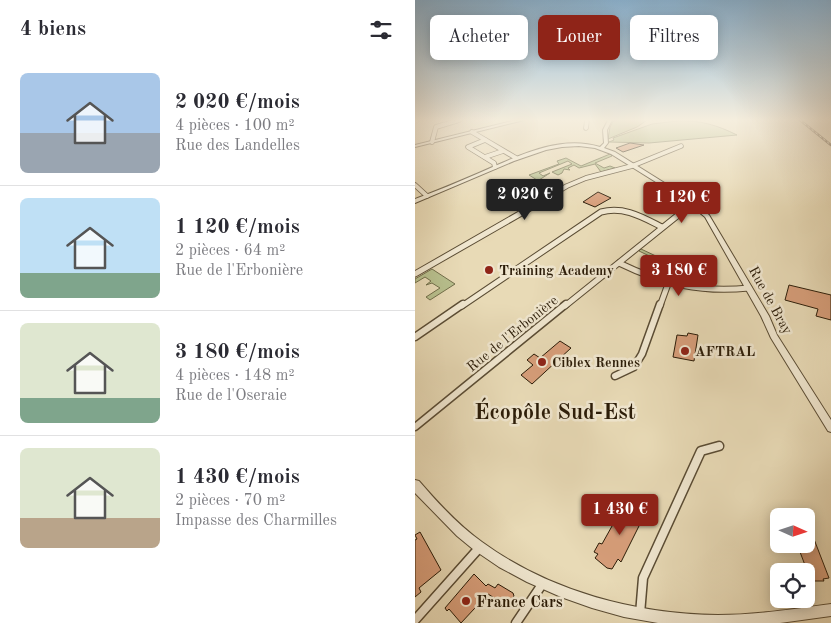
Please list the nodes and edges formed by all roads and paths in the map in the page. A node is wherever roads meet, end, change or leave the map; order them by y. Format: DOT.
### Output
graph roads {
  1 [pos="472,149"];
  2 [pos="500,149"];
  3 [pos="542,149"];
  4 [pos="603,149"];
  5 [pos="675,149"];
  6 [pos="503,151"];
  7 [pos="485,158"];
  8 [pos="515,158"];
  9 [pos="633,165"];
  10 [pos="495,167"];
  11 [pos="415,186"];
  12 [pos="427,196"];
  13 [pos="415,201"];
  14 [pos="697,207"];
  15 [pos="663,227"];
  16 [pos="619,263"];
  17 [pos="415,274"];
  18 [pos="668,284"];
  19 [pos="749,288"];
  20 [pos="415,337"];
  21 [pos="615,376"];
  22 [pos="415,427"];
  23 [pos="831,428"];
  24 [pos="719,446"];
  25 [pos="415,485"];
  26 [pos="479,547"];
  27 [pos="543,583"];
  28 [pos="831,610"];
  29 [pos="640,614"];
  30 [pos="415,620"];
  31 [pos="516,623"];
  1 -- 7 [label="street"];
  2 -- 6 [label="street"];
  3 -- 8 [label="street"];
  4 -- 9 [label="street, Rue de Bray"];
  5 -- 9 [label="street"];
  6 -- 7 [label="street"];
  6 -- 8 [label="street"];
  7 -- 10 [label="street"];
  8 -- 10 [label="street"];
  9 -- 14 [label="street, Rue de Bray"];
  9 -- 17 [label="street"];
  10 -- 12 [label="street"];
  11 -- 12 [label="street"];
  12 -- 13 [label="street"];
  14 -- 15 [label="street, Rue de l'Erbonière"];
  14 -- 19 [label="street, Rue de Bray"];
  15 -- 16 [label="street, Rue de l'Erbonière"];
  15 -- 20 [label="street"];
  16 -- 18 [label="street"];
  16 -- 22 [label="street, Rue de l'Erbonière"];
  18 -- 19 [label="street"];
  18 -- 21 [label="street"];
  19 -- 23 [label="street, Rue de Bray"];
  24 -- 29 [label="street"];
  25 -- 26 [label="street"];
  26 -- 27 [label="street"];
  26 -- 30 [label="street"];
  27 -- 29 [label="street"];
  27 -- 31 [label="street"];
  28 -- 29 [label="street"];
}
